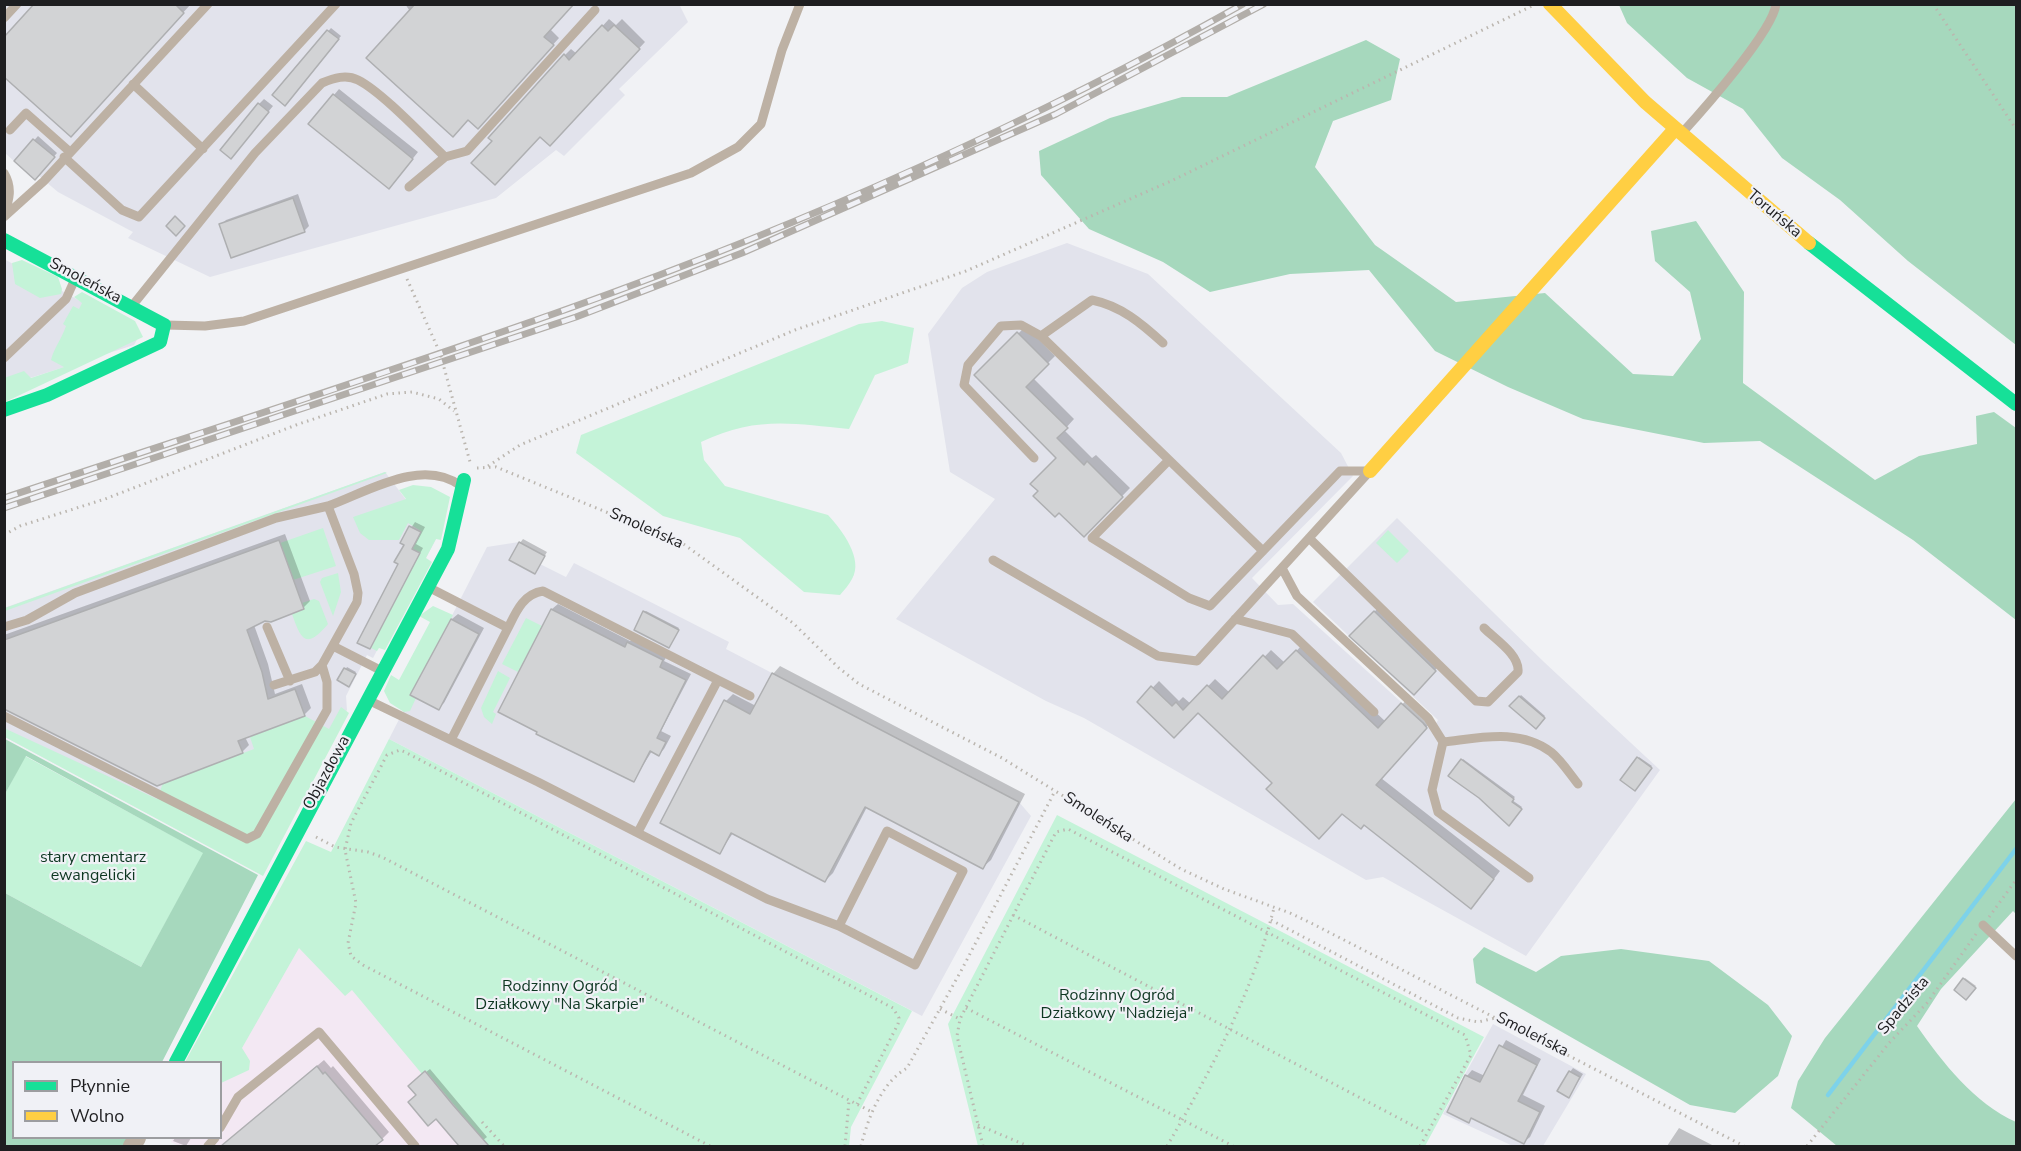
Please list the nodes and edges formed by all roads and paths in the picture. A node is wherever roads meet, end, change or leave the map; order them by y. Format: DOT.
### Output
graph roads {
  1 [pos="17,4"];
  2 [pos="208,4"];
  3 [pos="336,4"];
  4 [pos="800,4"];
  5 [pos="1535,4"];
  6 [pos="1550,4"];
  7 [pos="1776,4"];
  8 [pos="1933,4"];
  9 [pos="595,10"];
  10 [pos="4,18"];
  11 [pos="133,84"];
  12 [pos="2016,129"];
  13 [pos="10,130"];
  14 [pos="1678,132"];
  15 [pos="203,149"];
  16 [pos="67,155"];
  17 [pos="445,157"];
  18 [pos="4,173"];
  19 [pos="409,187"];
  20 [pos="4,216"];
  21 [pos="4,240"];
  22 [pos="403,270"];
  23 [pos="76,276"];
  24 [pos="132,306"];
  25 [pos="164,325"];
  26 [pos="1041,336"];
  27 [pos="1163,343"];
  28 [pos="6,355"];
  29 [pos="2016,404"];
  30 [pos="4,410"];
  31 [pos="454,411"];
  32 [pos="1034,458"];
  33 [pos="1169,460"];
  34 [pos="487,467"];
  35 [pos="1370,471"];
  36 [pos="466,478"];
  37 [pos="328,506"];
  38 [pos="4,534"];
  39 [pos="1308,538"];
  40 [pos="1263,551"];
  41 [pos="993,560"];
  42 [pos="1282,568"];
  43 [pos="428,587"];
  44 [pos="1235,619"];
  45 [pos="4,627"];
  46 [pos="267,627"];
  47 [pos="508,628"];
  48 [pos="1484,628"];
  49 [pos="333,646"];
  50 [pos="322,665"];
  51 [pos="382,671"];
  52 [pos="718,680"];
  53 [pos="290,681"];
  54 [pos="274,685"];
  55 [pos="750,696"];
  56 [pos="366,699"];
  57 [pos="1374,712"];
  58 [pos="4,716"];
  59 [pos="452,740"];
  60 [pos="1443,742"];
  61 [pos="1578,784"];
  62 [pos="1055,790"];
  63 [pos="298,828"];
  64 [pos="638,832"];
  65 [pos="345,850"];
  66 [pos="1529,878"];
  67 [pos="2016,879"];
  68 [pos="1274,908"];
  69 [pos="1013,915"];
  70 [pos="1270,920"];
  71 [pos="1983,924"];
  72 [pos="839,926"];
  73 [pos="1267,932"];
  74 [pos="2016,956"];
  75 [pos="966,1008"];
  76 [pos="940,1009"];
  77 [pos="1497,1017"];
  78 [pos="960,1019"];
  79 [pos="1229,1029"];
  80 [pos="177,1061"];
  81 [pos="849,1100"];
  82 [pos="857,1104"];
  83 [pos="872,1112"];
  84 [pos="1182,1120"];
  85 [pos="482,1122"];
  86 [pos="222,1125"];
  87 [pos="978,1125"];
  88 [pos="1428,1133"];
  89 [pos="415,1146"];
  90 [pos="504,1146"];
  91 [pos="710,1146"];
  92 [pos="844,1146"];
  93 [pos="861,1146"];
  94 [pos="983,1146"];
  95 [pos="1028,1146"];
  96 [pos="1167,1146"];
  97 [pos="1233,1146"];
  98 [pos="1420,1146"];
  99 [pos="1744,1146"];
  100 [pos="1807,1146"];
  1 -- 10 [label="lane"];
  2 -- 11 [label="lane"];
  3 -- 15 [label="lane"];
  4 -- 22 [label="lane"];
  5 -- 34 [label="path"];
  6 -- 14 [label="street, Toruńska"];
  7 -- 14 [label="lane"];
  8 -- 12 [label="path"];
  9 -- 17 [label="lane"];
  11 -- 15 [label="lane"];
  11 -- 16 [label="lane"];
  13 -- 16 [label="lane"];
  14 -- 29 [label="street, Toruńska"];
  14 -- 35 [label="street"];
  15 -- 16 [label="lane"];
  16 -- 20 [label="lane"];
  17 -- 19 [label="lane"];
  17 -- 24 [label="lane"];
  18 -- 20 [label="lane"];
  21 -- 23 [label="street, Smoleńska"];
  22 -- 25 [label="lane"];
  22 -- 31 [label="path"];
  23 -- 24 [label="street, Smoleńska"];
  23 -- 28 [label="lane"];
  24 -- 25 [label="street, Smoleńska"];
  25 -- 30 [label="street"];
  26 -- 27 [label="lane"];
  26 -- 32 [label="lane"];
  26 -- 33 [label="lane"];
  31 -- 36 [label="path"];
  31 -- 38 [label="path"];
  33 -- 40 [label="lane"];
  33 -- 40 [label="lane"];
  34 -- 36 [label="path, Smoleńska"];
  34 -- 62 [label="path, Smoleńska"];
  35 -- 39 [label="lane"];
  35 -- 40 [label="lane"];
  36 -- 37 [label="lane"];
  36 -- 43 [label="street, Objazdowa"];
  37 -- 45 [label="lane"];
  37 -- 49 [label="lane"];
  39 -- 42 [label="lane"];
  39 -- 48 [label="lane"];
  41 -- 44 [label="lane"];
  42 -- 44 [label="lane"];
  42 -- 60 [label="lane"];
  43 -- 47 [label="lane"];
  43 -- 51 [label="street, Objazdowa"];
  44 -- 57 [label="lane"];
  46 -- 53 [label="lane"];
  47 -- 52 [label="lane"];
  47 -- 59 [label="lane"];
  49 -- 50 [label="lane"];
  49 -- 51 [label="lane"];
  50 -- 53 [label="lane"];
  50 -- 58 [label="lane"];
  51 -- 56 [label="street, Objazdowa"];
  52 -- 55 [label="lane"];
  52 -- 64 [label="lane"];
  53 -- 54 [label="lane"];
  56 -- 59 [label="lane"];
  56 -- 63 [label="street, Objazdowa"];
  59 -- 64 [label="lane"];
  60 -- 61 [label="lane"];
  60 -- 66 [label="lane"];
  62 -- 68 [label="path, Smoleńska"];
  62 -- 76 [label="path"];
  63 -- 65 [label="path"];
  63 -- 80 [label="street, Objazdowa"];
  64 -- 72 [label="lane"];
  65 -- 81 [label="path"];
  65 -- 82 [label="path"];
  65 -- 91 [label="path"];
  67 -- 71 [label="path, Spadzista"];
  68 -- 70 [label="path"];
  68 -- 77 [label="path, Smoleńska"];
  69 -- 73 [label="path"];
  69 -- 75 [label="path"];
  69 -- 79 [label="path"];
  70 -- 73 [label="path"];
  70 -- 77 [label="path"];
  71 -- 74 [label="lane"];
  71 -- 100 [label="path, Spadzista"];
  72 -- 72 [label="lane"];
  73 -- 79 [label="path"];
  73 -- 88 [label="path"];
  75 -- 78 [label="path"];
  75 -- 84 [label="path"];
  76 -- 78 [label="path"];
  76 -- 83 [label="path"];
  77 -- 99 [label="path, Smoleńska"];
  78 -- 87 [label="path"];
  79 -- 84 [label="path"];
  79 -- 88 [label="path"];
  81 -- 82 [label="path"];
  81 -- 92 [label="path"];
  82 -- 83 [label="path"];
  83 -- 93 [label="path"];
  84 -- 96 [label="path"];
  84 -- 97 [label="path"];
  85 -- 90 [label="path"];
  86 -- 89 [label="lane"];
  87 -- 94 [label="path"];
  87 -- 95 [label="path"];
  88 -- 98 [label="path"];
}
